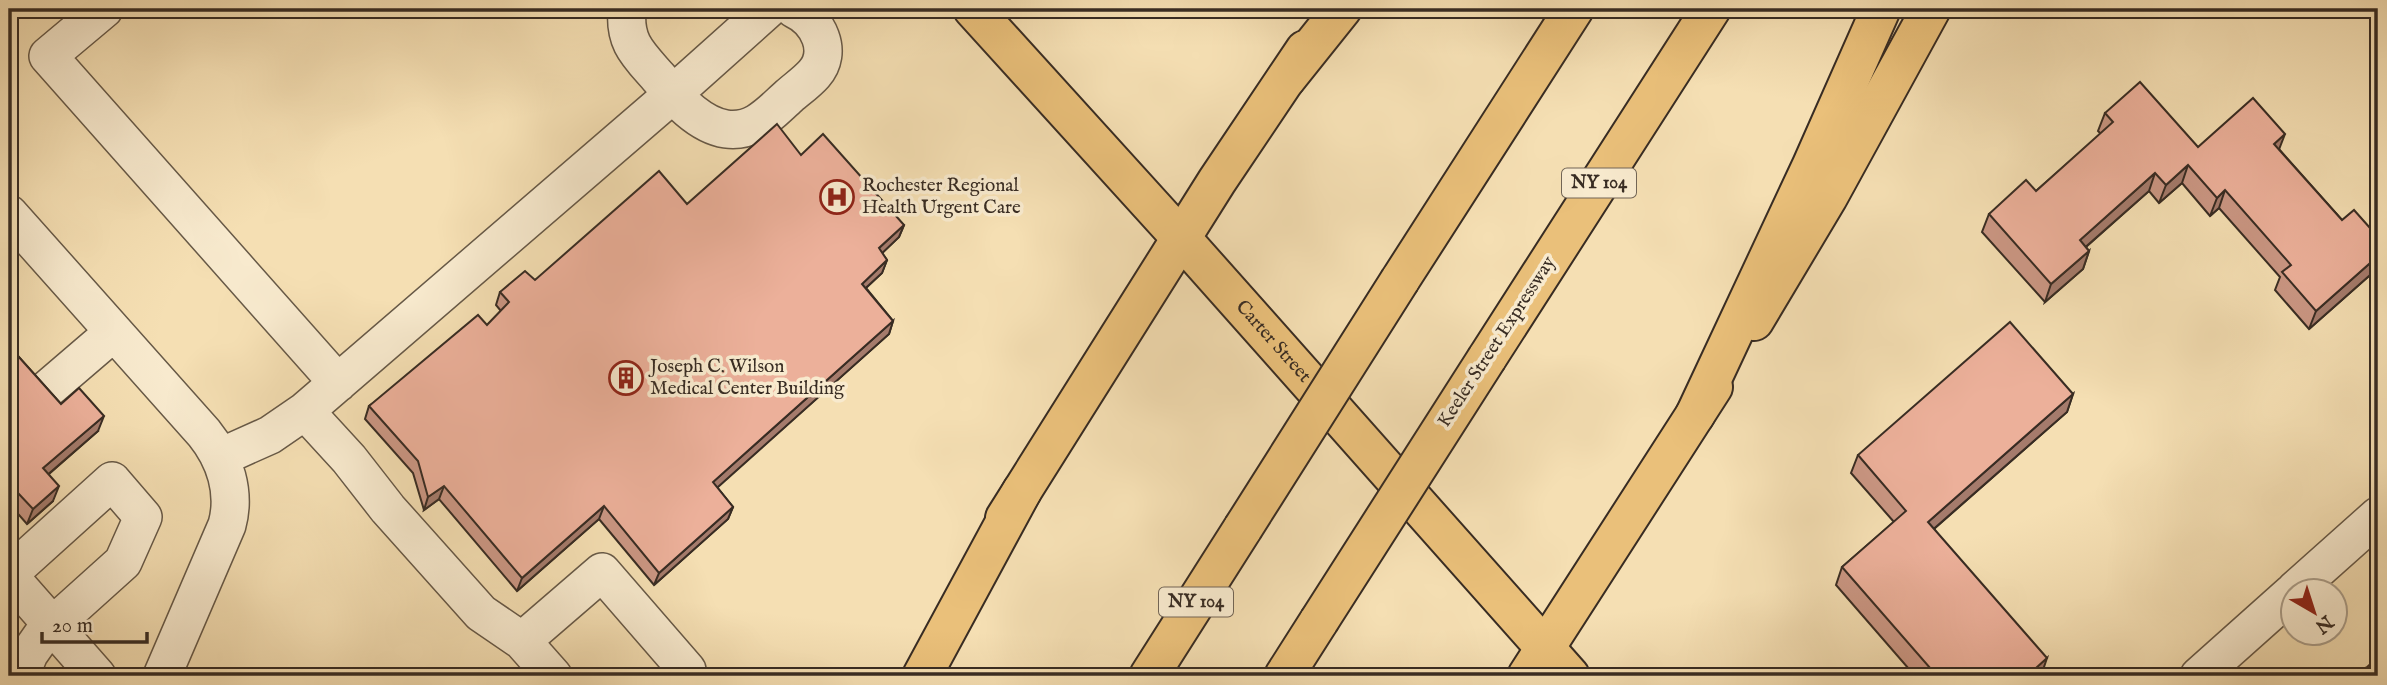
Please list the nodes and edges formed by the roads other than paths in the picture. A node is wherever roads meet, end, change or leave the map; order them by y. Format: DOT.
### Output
graph roads {
  1 [pos="104,9"];
  2 [pos="627,9"];
  3 [pos="768,9"];
  4 [pos="794,9"];
  5 [pos="973,9"];
  6 [pos="1335,9"];
  7 [pos="1342,9"];
  8 [pos="1574,9"];
  9 [pos="1711,9"];
  10 [pos="1881,9"];
  11 [pos="1931,9"];
  12 [pos="1286,79"];
  13 [pos="673,94"];
  14 [pos="9,214"];
  15 [pos="1181,238"];
  16 [pos="114,332"];
  17 [pos="338,383"];
  18 [pos="37,398"];
  19 [pos="305,411"];
  20 [pos="1695,415"];
  21 [pos="220,457"];
  22 [pos="1023,491"];
  23 [pos="2378,516"];
  24 [pos="9,575"];
  25 [pos="2312,576"];
  26 [pos="2278,606"];
  27 [pos="52,626"];
  28 [pos="522,641"];
  29 [pos="1536,662"];
  30 [pos="20,676"];
  31 [pos="97,676"];
  32 [pos="162,676"];
  33 [pos="553,676"];
  34 [pos="684,676"];
  35 [pos="903,676"];
  36 [pos="922,676"];
  37 [pos="1149,676"];
  38 [pos="1284,676"];
  39 [pos="1570,676"];
  40 [pos="2199,676"];
  1 -- 17 [label="street"];
  2 -- 13 [label="street"];
  3 -- 13 [label="street"];
  4 -- 13 [label="street"];
  5 -- 15 [label="main road, Carter Street"];
  6 -- 12 [label="main road"];
  7 -- 12 [label="main road"];
  8 -- 37 [label="main road, NY 104, bridge"];
  9 -- 38 [label="main road, Keeler Street Expressway / NY 104, bridge"];
  10 -- 20 [label="main road"];
  11 -- 20 [label="main road"];
  12 -- 15 [label="main road"];
  13 -- 17 [label="street"];
  14 -- 16 [label="street"];
  15 -- 22 [label="main road"];
  15 -- 29 [label="main road, Carter Street"];
  16 -- 18 [label="street"];
  16 -- 21 [label="street"];
  17 -- 19 [label="street"];
  19 -- 21 [label="street"];
  19 -- 28 [label="street"];
  20 -- 29 [label="main road"];
  21 -- 32 [label="street"];
  22 -- 35 [label="main road"];
  22 -- 36 [label="main road"];
  23 -- 25 [label="street"];
  24 -- 27 [label="street"];
  24 -- 27 [label="street"];
  26 -- 40 [label="street"];
  27 -- 30 [label="street"];
  27 -- 31 [label="street"];
  28 -- 33 [label="street"];
  28 -- 34 [label="street"];
  29 -- 39 [label="main road, Carter Street"];
}
